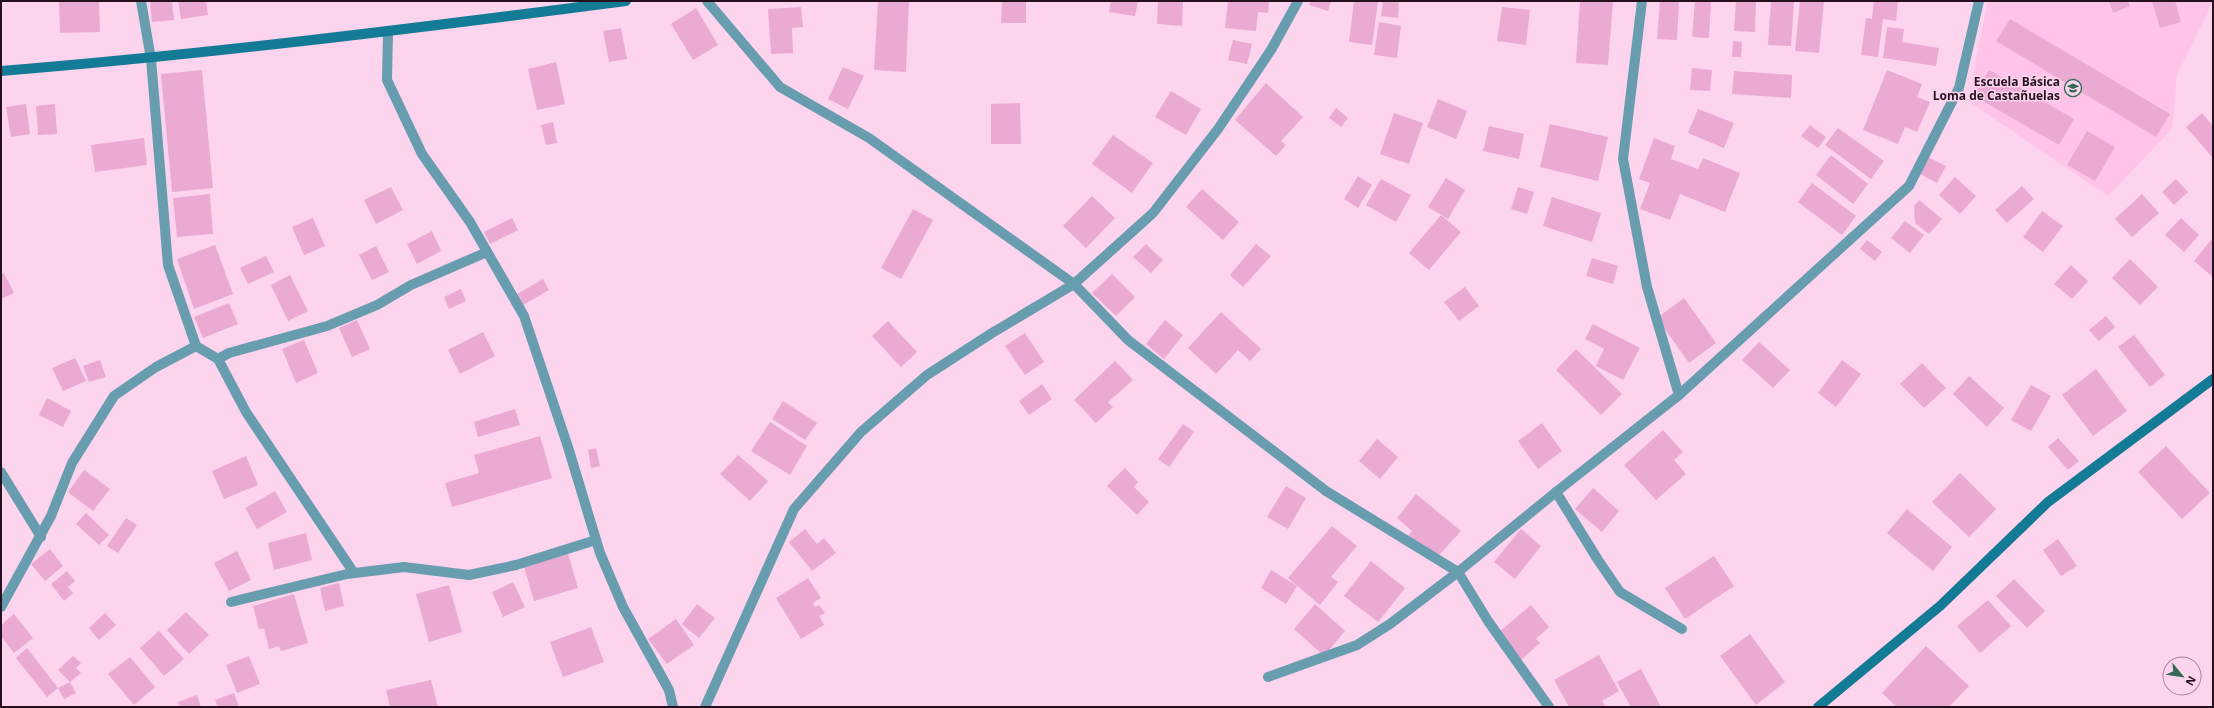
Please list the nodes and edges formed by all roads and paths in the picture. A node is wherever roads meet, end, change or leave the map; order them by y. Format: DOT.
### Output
graph roads {
  1 [pos="141,1"];
  2 [pos="626,1"];
  3 [pos="707,1"];
  4 [pos="1298,1"];
  5 [pos="1642,1"];
  6 [pos="1979,1"];
  7 [pos="388,32"];
  8 [pos="151,59"];
  9 [pos="1,71"];
  10 [pos="487,252"];
  11 [pos="1074,284"];
  12 [pos="196,346"];
  13 [pos="218,359"];
  14 [pos="2213,379"];
  15 [pos="1679,395"];
  16 [pos="1,472"];
  17 [pos="1556,492"];
  18 [pos="41,537"];
  19 [pos="596,540"];
  20 [pos="1458,572"];
  21 [pos="354,573"];
  22 [pos="231,602"];
  23 [pos="1,607"];
  24 [pos="1682,629"];
  25 [pos="1268,677"];
  26 [pos="673,707"];
  27 [pos="705,707"];
  28 [pos="1549,707"];
  29 [pos="1818,707"];
  1 -- 8 [label="street"];
  2 -- 7 [label="main road"];
  3 -- 11 [label="street"];
  4 -- 11 [label="street"];
  5 -- 15 [label="street"];
  6 -- 15 [label="street"];
  7 -- 8 [label="main road"];
  7 -- 10 [label="street"];
  8 -- 9 [label="main road"];
  8 -- 12 [label="street"];
  10 -- 13 [label="street"];
  10 -- 19 [label="street"];
  11 -- 20 [label="street"];
  11 -- 27 [label="street"];
  12 -- 13 [label="street"];
  12 -- 18 [label="street"];
  13 -- 21 [label="street"];
  14 -- 29 [label="main road"];
  15 -- 17 [label="street"];
  16 -- 18 [label="street"];
  17 -- 20 [label="street"];
  17 -- 24 [label="street"];
  18 -- 23 [label="street"];
  19 -- 21 [label="street"];
  19 -- 26 [label="street"];
  20 -- 25 [label="street"];
  20 -- 28 [label="street"];
  21 -- 22 [label="street"];
}
